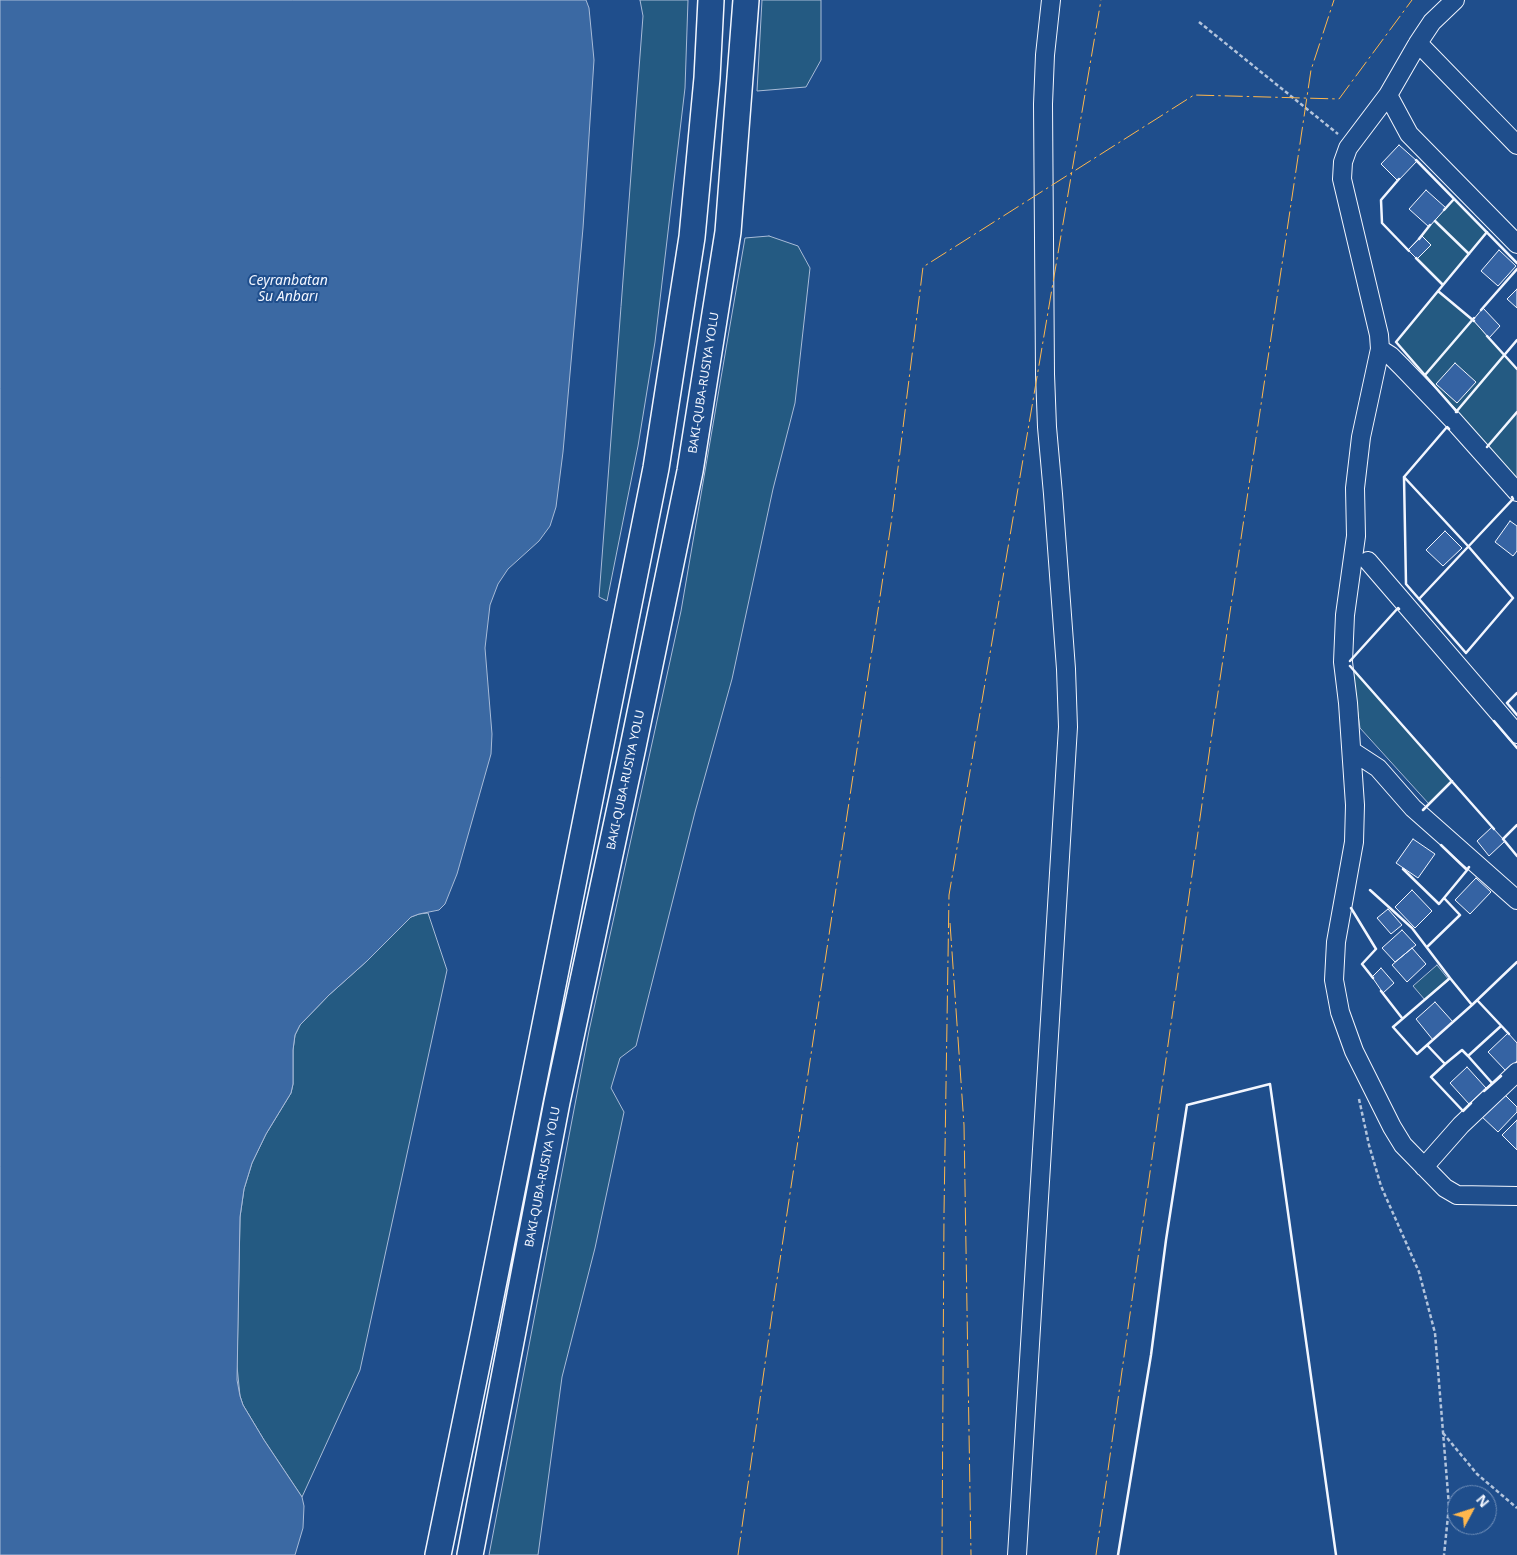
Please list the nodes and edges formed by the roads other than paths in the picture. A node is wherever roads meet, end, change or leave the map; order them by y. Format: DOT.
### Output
graph roads {
  1 [pos="710,0"];
  2 [pos="746,0"];
  3 [pos="1051,0"];
  4 [pos="1455,0"];
  5 [pos="1418,43"];
  6 [pos="1388,95"];
  7 [pos="1517,144"];
  8 [pos="1517,244"];
  9 [pos="1380,349"];
  10 [pos="1517,492"];
  11 [pos="1368,561"];
  12 [pos="1517,734"];
  13 [pos="1352,751"];
  14 [pos="1517,900"];
  15 [pos="1517,1072"];
  16 [pos="1424,1167"];
  17 [pos="1517,1196"];
  18 [pos="438,1555"];
  19 [pos="470,1555"];
  20 [pos="1018,1555"];
  1 -- 18 [label="highway"];
  2 -- 19 [label="highway"];
  3 -- 20 [label="street"];
  4 -- 5 [label="street"];
  5 -- 6 [label="street"];
  5 -- 7 [label="street"];
  6 -- 8 [label="street"];
  6 -- 9 [label="street"];
  9 -- 10 [label="street"];
  9 -- 13 [label="street"];
  11 -- 12 [label="street"];
  13 -- 14 [label="street"];
  13 -- 16 [label="street"];
  15 -- 16 [label="street"];
  16 -- 17 [label="street"];
}
